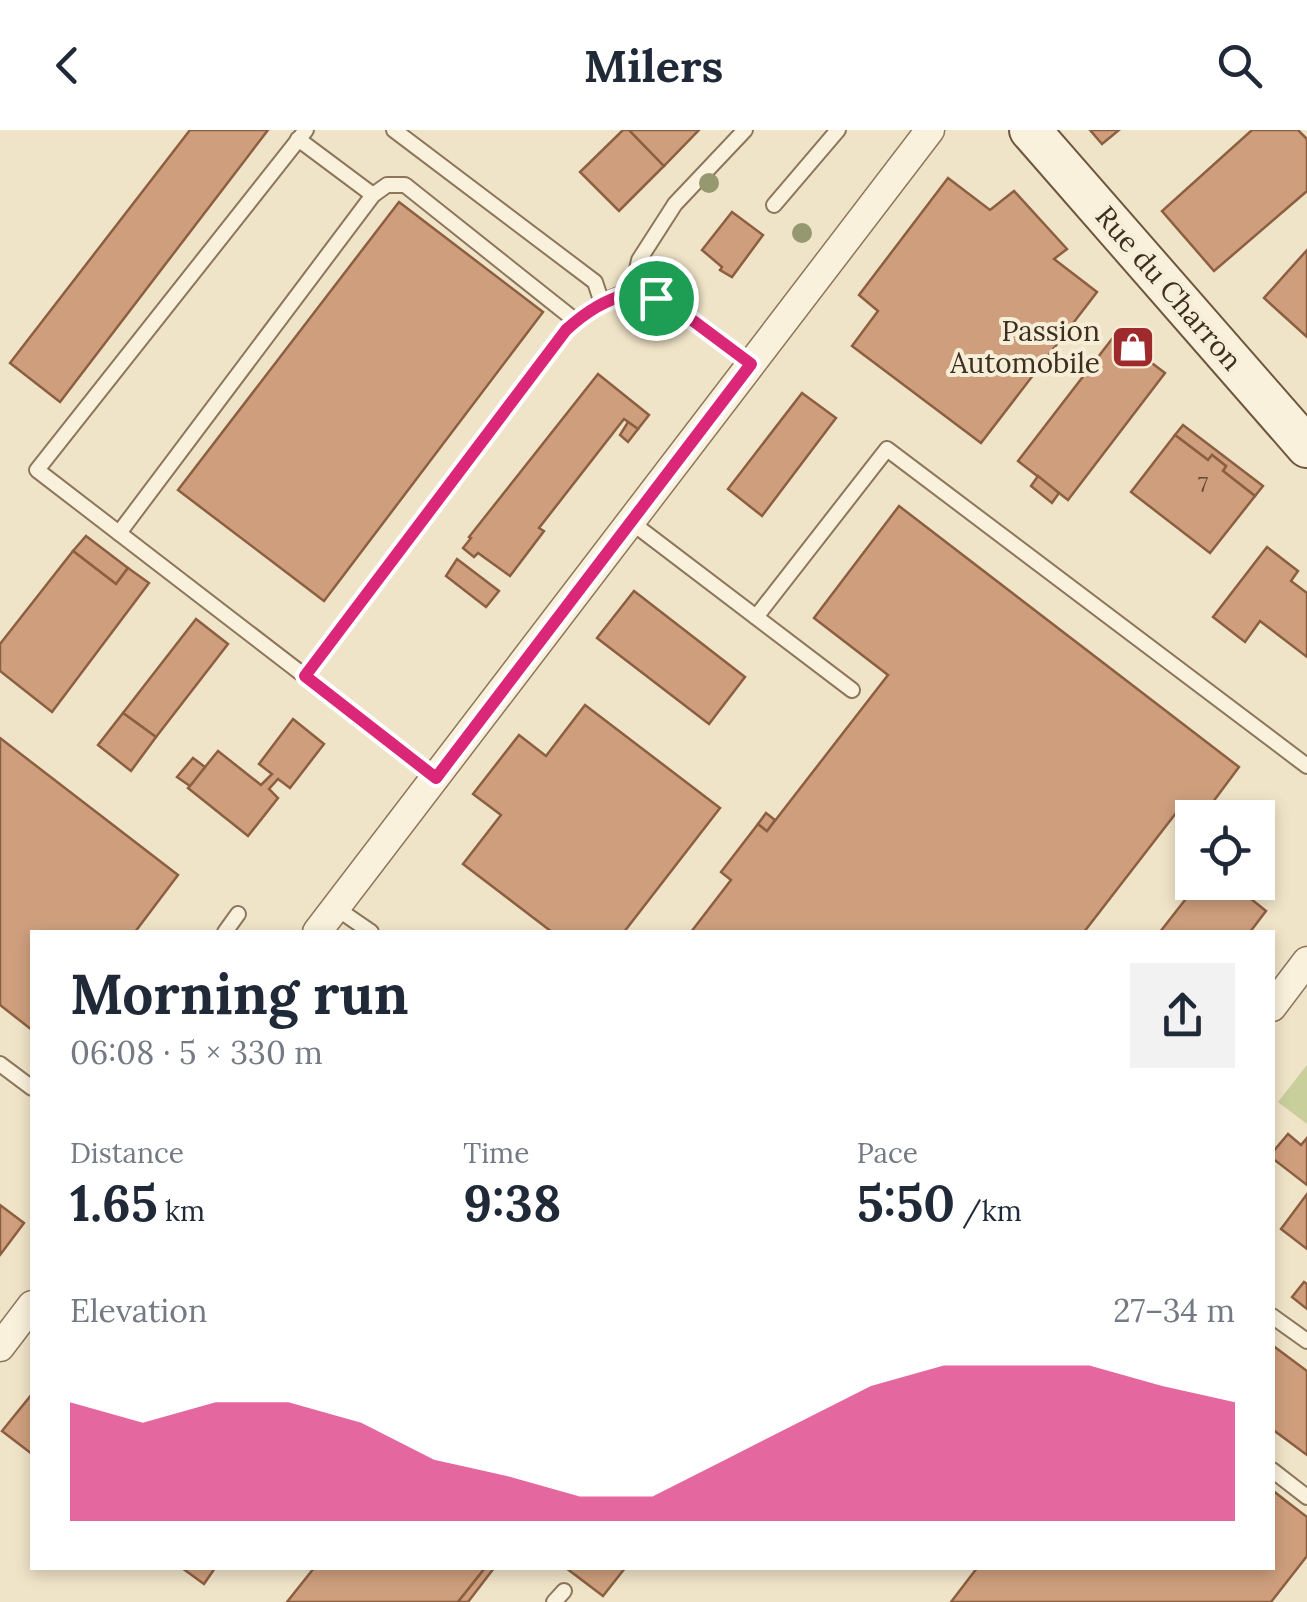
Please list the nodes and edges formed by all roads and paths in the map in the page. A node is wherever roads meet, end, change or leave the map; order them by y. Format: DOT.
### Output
graph roads {
  1 [pos="394,130"];
  2 [pos="744,130"];
  3 [pos="838,130"];
  4 [pos="930,130"];
  5 [pos="1030,130"];
  6 [pos="302,134"];
  7 [pos="373,195"];
  8 [pos="774,205"];
  9 [pos="632,292"];
  10 [pos="602,303"];
  11 [pos="576,321"];
  12 [pos="751,364"];
  13 [pos="1307,446"];
  14 [pos="631,522"];
  15 [pos="119,534"];
  16 [pos="756,617"];
  17 [pos="305,676"];
  18 [pos="852,690"];
  19 [pos="1307,766"];
  20 [pos="436,778"];
  21 [pos="336,908"];
  22 [pos="238,914"];
  23 [pos="226,930"];
  24 [pos="319,930"];
  25 [pos="367,930"];
  26 [pos="1307,960"];
  27 [pos="1275,1003"];
  28 [pos="0,1064"];
  29 [pos="30,1086"];
  30 [pos="30,1308"];
  31 [pos="1275,1318"];
  32 [pos="1307,1342"];
  33 [pos="0,1347"];
  34 [pos="1275,1472"];
  35 [pos="1307,1497"];
  1 -- 10 [label="lane"];
  2 -- 9 [label="lane"];
  3 -- 8 [label="lane"];
  4 -- 12 [label="street"];
  5 -- 13 [label="street, Rue du Charron"];
  6 -- 7 [label="lane"];
  6 -- 15 [label="lane"];
  7 -- 11 [label="lane"];
  7 -- 15 [label="lane"];
  9 -- 10 [label="lane"];
  9 -- 12 [label="lane"];
  10 -- 11 [label="lane"];
  11 -- 17 [label="lane"];
  12 -- 14 [label="street"];
  14 -- 16 [label="lane"];
  14 -- 20 [label="street"];
  15 -- 17 [label="lane"];
  16 -- 18 [label="lane"];
  16 -- 19 [label="lane"];
  17 -- 20 [label="lane"];
  20 -- 21 [label="street"];
  21 -- 24 [label="street"];
  21 -- 25 [label="lane"];
  22 -- 23 [label="lane"];
  26 -- 27 [label="street"];
  28 -- 29 [label="lane"];
  30 -- 33 [label="street"];
  31 -- 32 [label="lane"];
  34 -- 35 [label="lane"];
}
